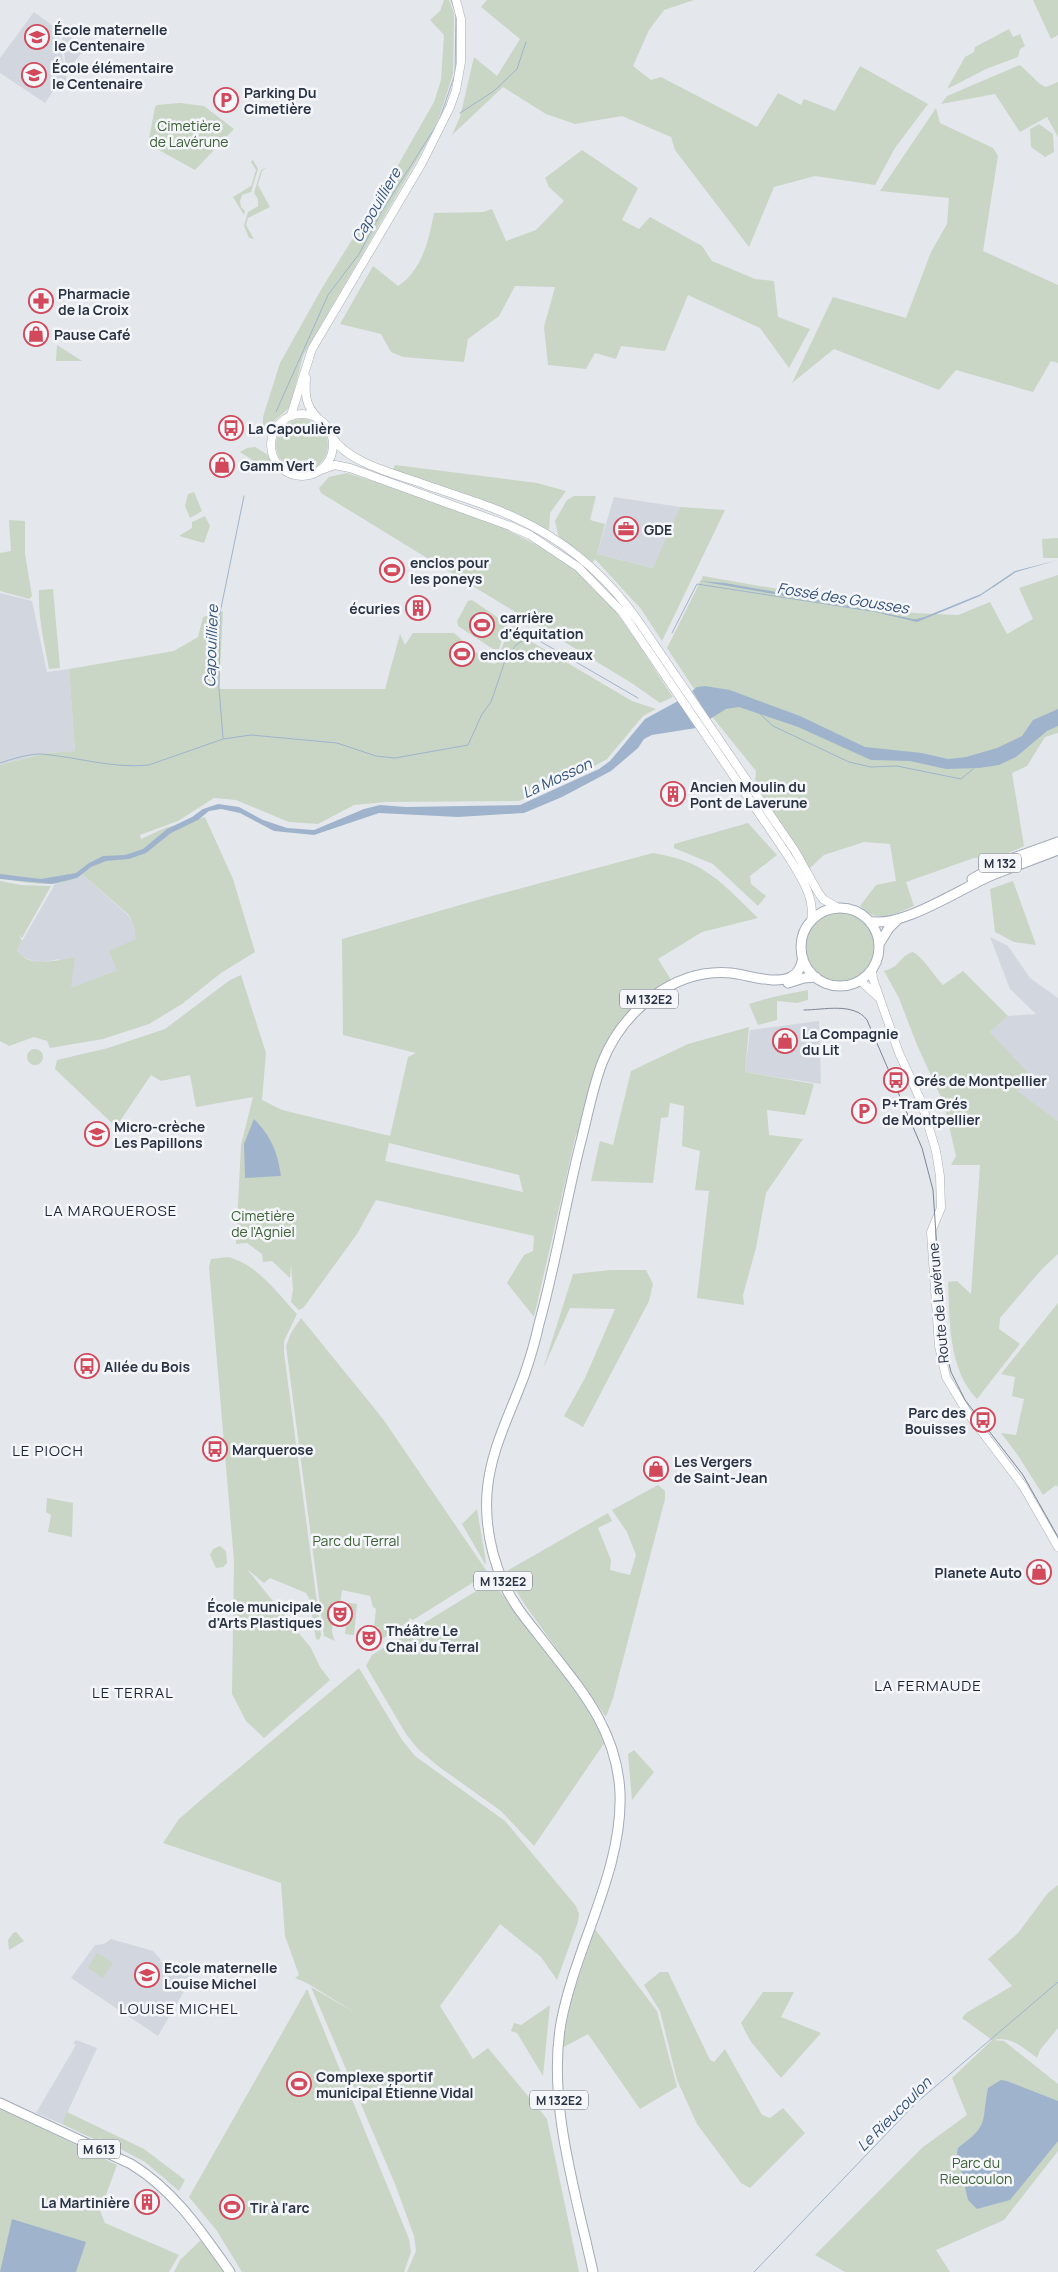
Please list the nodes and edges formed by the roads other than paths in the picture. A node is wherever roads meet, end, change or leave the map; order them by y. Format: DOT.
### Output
graph roads {
  1 [pos="456,0"];
  2 [pos="309,357"];
  3 [pos="291,416"];
  4 [pos="319,418"];
  5 [pos="332,437"];
  6 [pos="322,470"];
  7 [pos="705,727"];
  8 [pos="1058,842"];
  9 [pos="1058,850"];
  10 [pos="948,898"];
  11 [pos="838,908"];
  12 [pos="906,915"];
  13 [pos="869,920"];
  14 [pos="811,921"];
  15 [pos="879,944"];
  16 [pos="803,958"];
  17 [pos="872,970"];
  18 [pos="816,978"];
  19 [pos="764,979"];
  20 [pos="861,981"];
  21 [pos="884,1007"];
  22 [pos="1058,1547"];
  23 [pos="0,2102"];
  24 [pos="230,2272"];
  25 [pos="593,2272"];
  1 -- 2 [label="main road"];
  2 -- 3 [label="main road"];
  2 -- 4 [label="main road"];
  3 -- 4 [label="main road"];
  3 -- 6 [label="main road"];
  4 -- 5 [label="main road"];
  5 -- 6 [label="main road"];
  5 -- 7 [label="main road"];
  6 -- 7 [label="main road"];
  7 -- 11 [label="main road"];
  7 -- 14 [label="main road"];
  8 -- 10 [label="main road, M 132"];
  9 -- 10 [label="main road, M 132"];
  10 -- 12 [label="main road, M 132"];
  11 -- 13 [label="main road"];
  11 -- 14 [label="main road"];
  12 -- 13 [label="main road, M 132"];
  12 -- 15 [label="main road, M 132"];
  13 -- 15 [label="main road"];
  14 -- 16 [label="main road"];
  15 -- 17 [label="main road"];
  16 -- 18 [label="main road"];
  16 -- 19 [label="main road, M 132E2"];
  17 -- 20 [label="main road"];
  17 -- 21 [label="main road, Route de Lavérune"];
  18 -- 19 [label="main road, M 132E2"];
  18 -- 20 [label="main road"];
  19 -- 25 [label="main road, M 132E2"];
  20 -- 21 [label="main road, Route de Lavérune"];
  21 -- 22 [label="main road, Route de Lavérune"];
  23 -- 24 [label="main road, M 613"];
}
